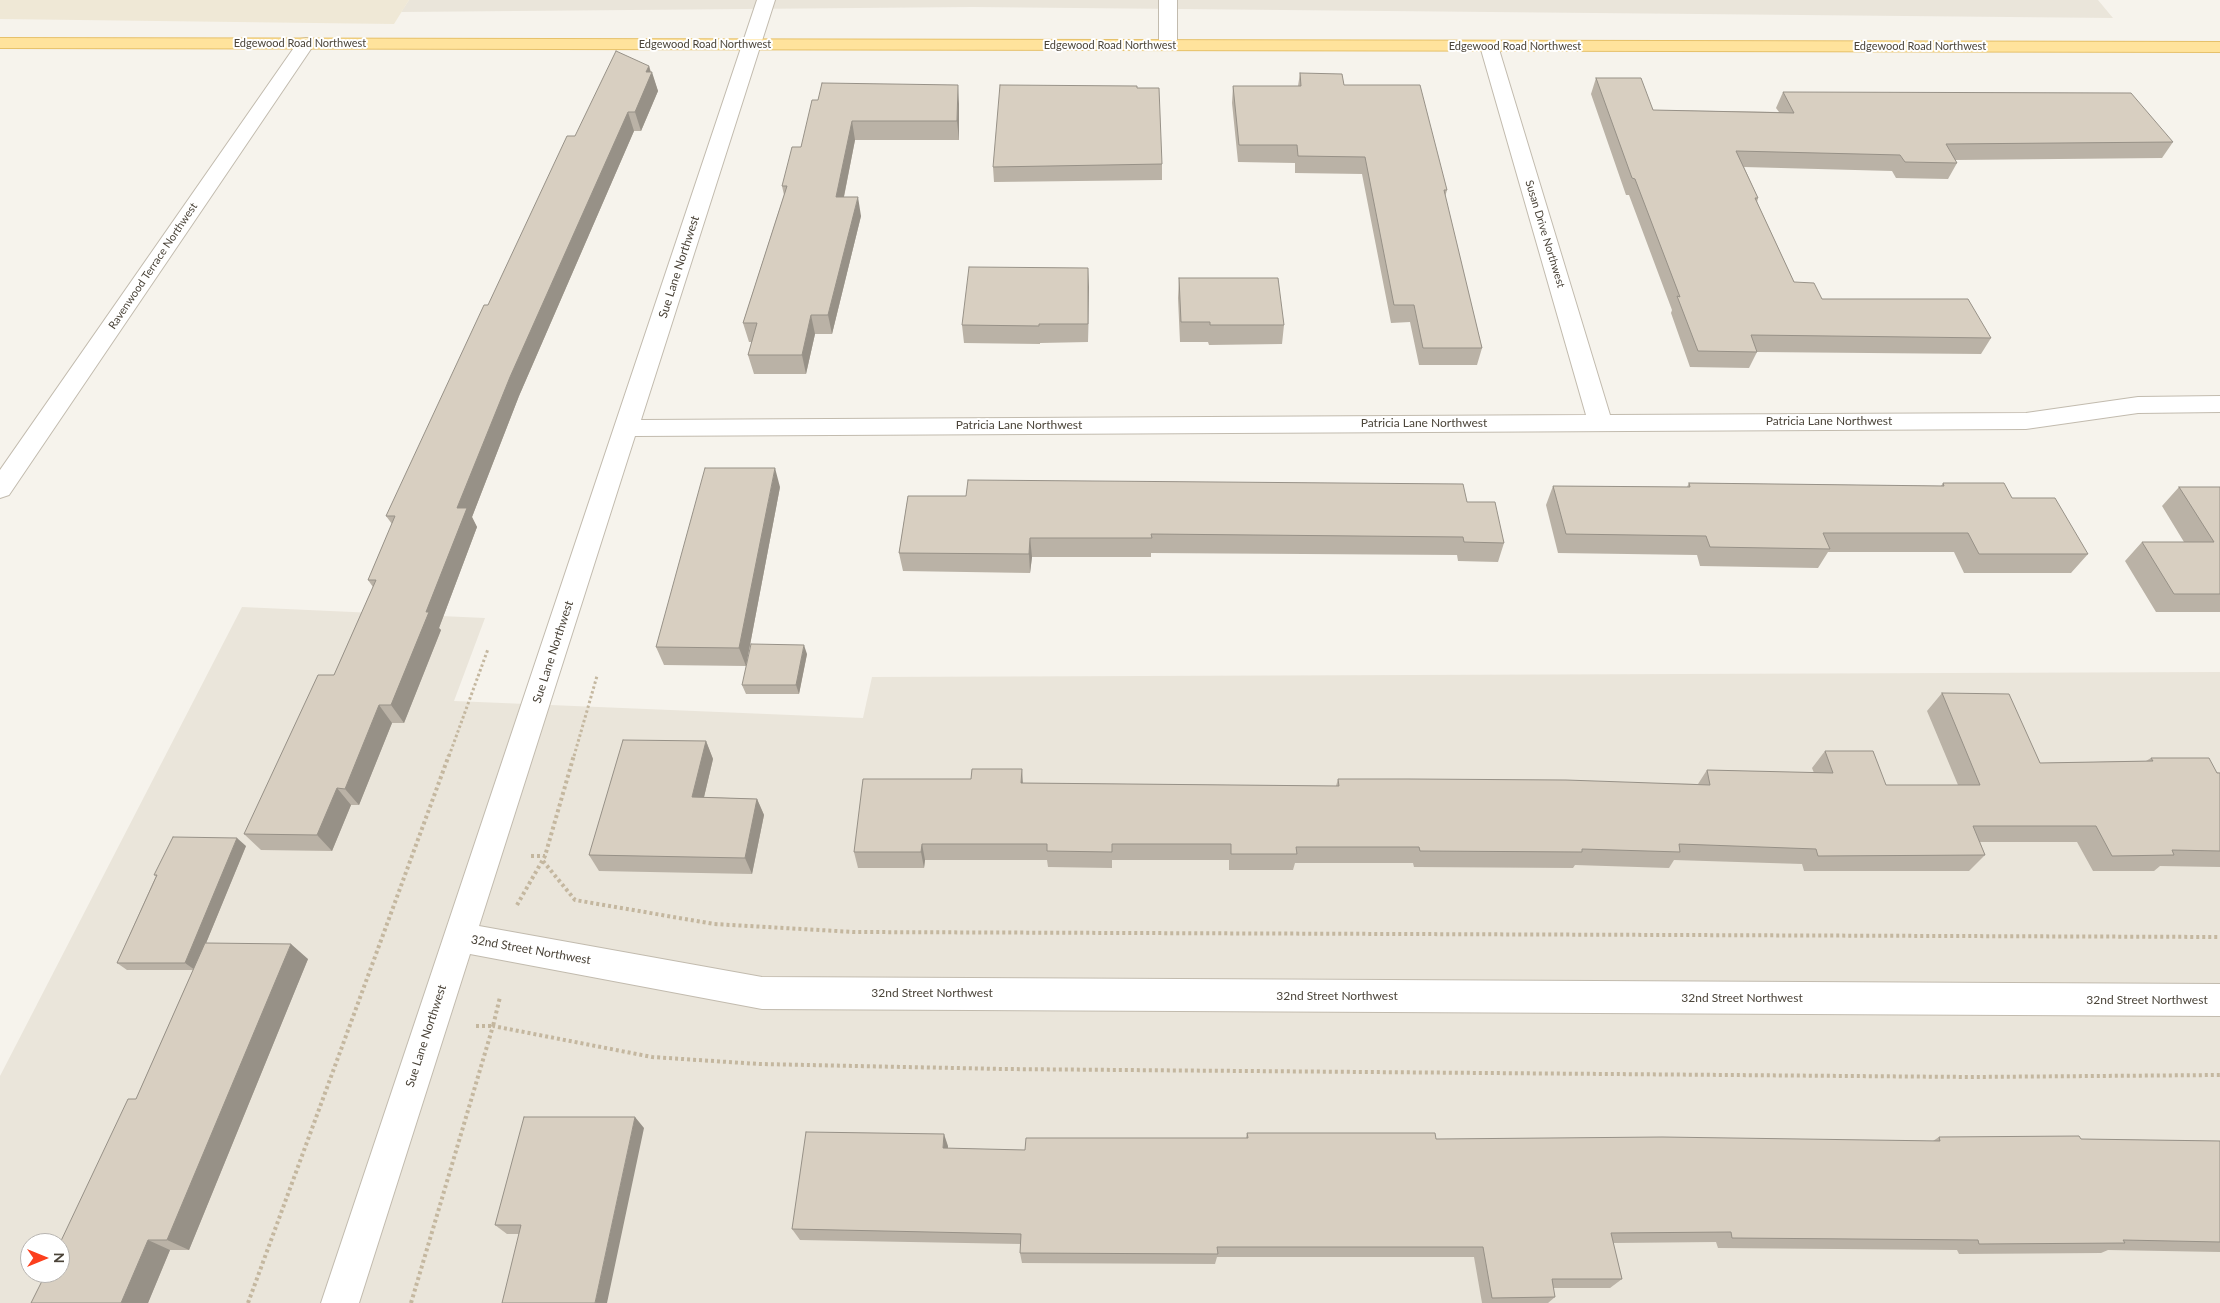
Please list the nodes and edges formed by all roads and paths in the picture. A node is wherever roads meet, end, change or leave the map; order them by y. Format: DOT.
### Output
graph roads {
  1 [pos="766,0"];
  2 [pos="1168,0"];
  3 [pos="0,42"];
  4 [pos="306,43"];
  5 [pos="751,44"];
  6 [pos="1168,45"];
  7 [pos="1490,46"];
  8 [pos="2220,47"];
  9 [pos="2220,404"];
  10 [pos="1600,422"];
  11 [pos="626,428"];
  12 [pos="0,489"];
  13 [pos="488,649"];
  14 [pos="598,676"];
  15 [pos="542,861"];
  16 [pos="516,908"];
  17 [pos="459,937"];
  18 [pos="2220,937"];
  19 [pos="2220,1000"];
  20 [pos="2220,1075"];
  21 [pos="248,1303"];
  22 [pos="340,1303"];
  23 [pos="411,1303"];
  1 -- 5 [label="street, Sue Lane Northwest"];
  2 -- 6 [label="street"];
  3 -- 4 [label="main road, Edgewood Road Northwest"];
  4 -- 5 [label="main road, Edgewood Road Northwest"];
  4 -- 12 [label="street, Ravenwood Terrace Northwest"];
  5 -- 6 [label="main road, Edgewood Road Northwest"];
  5 -- 11 [label="street, Sue Lane Northwest"];
  6 -- 7 [label="main road, Edgewood Road Northwest"];
  7 -- 8 [label="main road, Edgewood Road Northwest"];
  7 -- 10 [label="street, Susan Drive Northwest"];
  9 -- 10 [label="street, Patricia Lane Northwest"];
  10 -- 11 [label="street, Patricia Lane Northwest"];
  11 -- 17 [label="street, Sue Lane Northwest"];
  13 -- 21 [label="path"];
  14 -- 15 [label="path"];
  15 -- 16 [label="path"];
  15 -- 18 [label="path"];
  17 -- 19 [label="street, 32nd Street Northwest"];
  17 -- 22 [label="street, Sue Lane Northwest"];
  20 -- 23 [label="path"];
}
